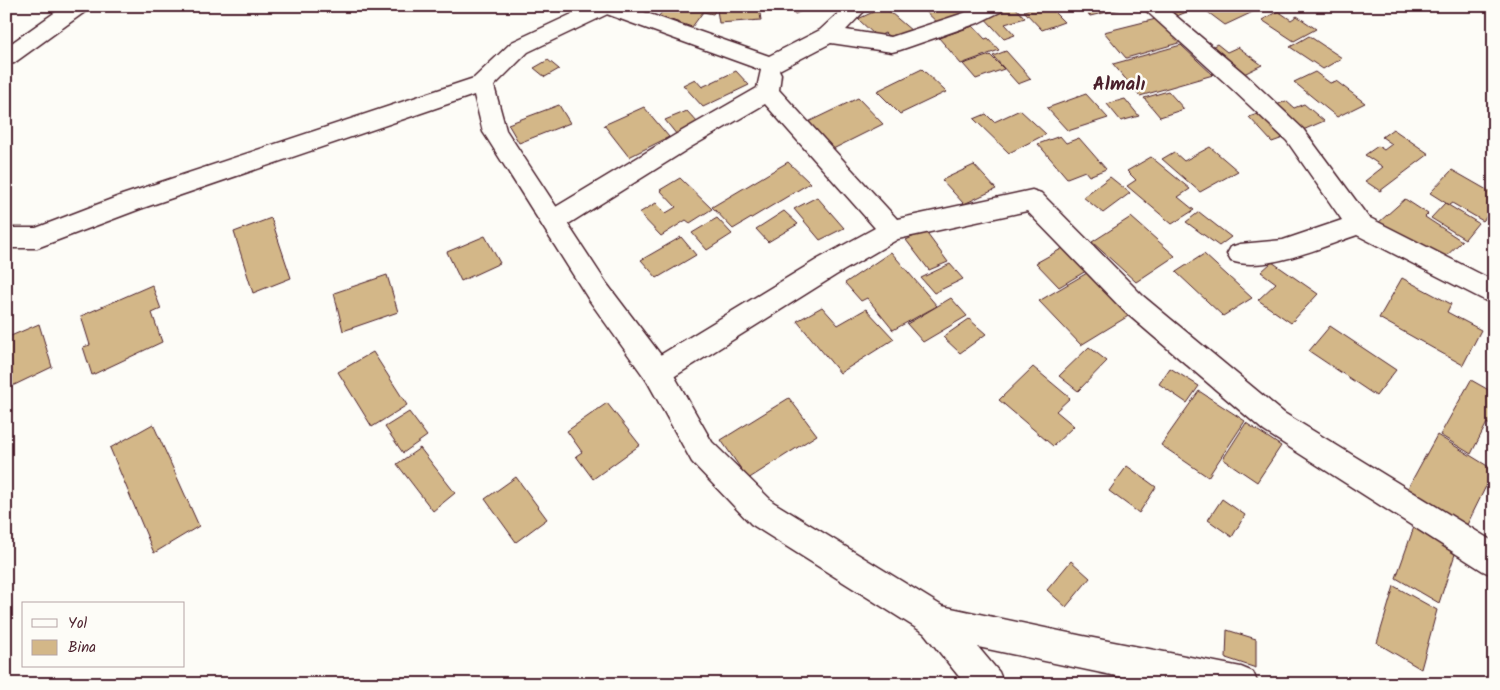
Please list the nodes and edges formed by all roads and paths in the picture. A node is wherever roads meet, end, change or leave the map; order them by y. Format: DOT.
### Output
graph roads {
  1 [pos="78,6"];
  2 [pos="859,6"];
  3 [pos="995,6"];
  4 [pos="1151,6"];
  5 [pos="607,7"];
  6 [pos="828,36"];
  7 [pos="6,58"];
  8 [pos="772,65"];
  9 [pos="482,84"];
  10 [pos="768,92"];
  11 [pos="553,221"];
  12 [pos="1358,224"];
  13 [pos="892,230"];
  14 [pos="6,238"];
  15 [pos="1240,254"];
  16 [pos="1494,294"];
  17 [pos="657,372"];
  18 [pos="1494,560"];
  19 [pos="936,621"];
  20 [pos="987,684"];
  21 [pos="1241,684"];
  1 -- 7 [label="street"];
  2 -- 6 [label="street"];
  3 -- 6 [label="street"];
  4 -- 12 [label="street"];
  5 -- 8 [label="street"];
  5 -- 9 [label="street"];
  6 -- 8 [label="street"];
  8 -- 10 [label="street"];
  9 -- 11 [label="street"];
  9 -- 14 [label="street"];
  10 -- 11 [label="street"];
  10 -- 13 [label="street"];
  11 -- 17 [label="street"];
  12 -- 15 [label="street"];
  12 -- 16 [label="street"];
  13 -- 17 [label="street"];
  13 -- 18 [label="street"];
  17 -- 19 [label="street"];
  19 -- 20 [label="street"];
  19 -- 21 [label="street"];
}
